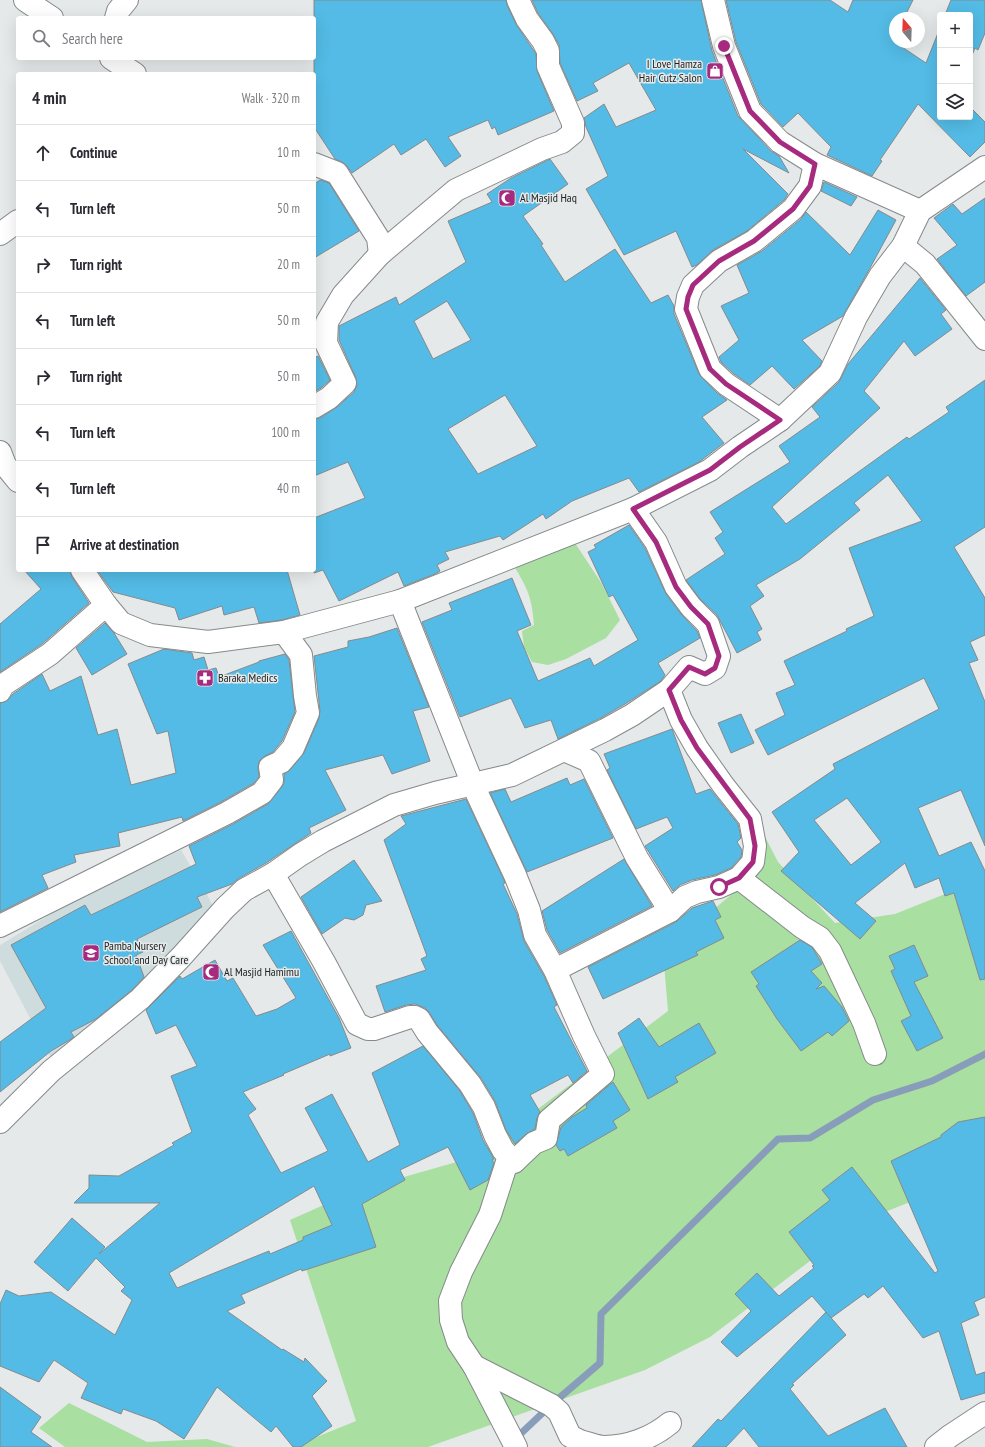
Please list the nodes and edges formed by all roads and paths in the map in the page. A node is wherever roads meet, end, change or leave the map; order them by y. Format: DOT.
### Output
graph roads {
  1 [pos="25,0"];
  2 [pos="127,0"];
  3 [pos="519,0"];
  4 [pos="713,0"];
  5 [pos="49,16"];
  6 [pos="117,16"];
  7 [pos="106,60"];
  8 [pos="114,60"];
  9 [pos="106,72"];
  10 [pos="132,72"];
  11 [pos="815,164"];
  12 [pos="316,165"];
  13 [pos="985,167"];
  14 [pos="920,211"];
  15 [pos="16,222"];
  16 [pos="0,234"];
  17 [pos="903,246"];
  18 [pos="380,254"];
  19 [pos="985,339"];
  20 [pos="316,406"];
  21 [pos="780,420"];
  22 [pos="633,509"];
  23 [pos="83,572"];
  24 [pos="400,601"];
  25 [pos="106,606"];
  26 [pos="284,632"];
  27 [pos="669,690"];
  28 [pos="0,691"];
  29 [pos="564,750"];
  30 [pos="473,785"];
  31 [pos="273,874"];
  32 [pos="739,878"];
  33 [pos="670,911"];
  34 [pos="0,926"];
  35 [pos="555,970"];
  36 [pos="875,1054"];
  37 [pos="0,1122"];
  38 [pos="514,1162"];
  39 [pos="474,1366"];
  40 [pos="985,1413"];
  41 [pos="670,1423"];
  42 [pos="585,1444"];
  43 [pos="516,1447"];
  44 [pos="936,1447"];
  1 -- 5 [label="street"];
  2 -- 6 [label="street"];
  3 -- 18 [label="street"];
  4 -- 11 [label="street"];
  7 -- 9 [label="street"];
  8 -- 10 [label="street"];
  11 -- 14 [label="street"];
  11 -- 21 [label="street"];
  12 -- 18 [label="street"];
  13 -- 14 [label="street"];
  14 -- 17 [label="street"];
  15 -- 16 [label="street"];
  17 -- 19 [label="street"];
  17 -- 21 [label="street"];
  18 -- 20 [label="street"];
  21 -- 22 [label="street"];
  22 -- 24 [label="street"];
  22 -- 27 [label="street"];
  23 -- 25 [label="street"];
  24 -- 26 [label="street"];
  24 -- 30 [label="street"];
  25 -- 26 [label="street"];
  25 -- 28 [label="street"];
  26 -- 34 [label="street"];
  27 -- 29 [label="street"];
  27 -- 32 [label="street"];
  29 -- 30 [label="street"];
  29 -- 33 [label="street"];
  30 -- 31 [label="street"];
  30 -- 35 [label="street"];
  31 -- 37 [label="street"];
  31 -- 38 [label="street"];
  32 -- 33 [label="street"];
  32 -- 36 [label="street"];
  33 -- 35 [label="street"];
  35 -- 38 [label="street"];
  38 -- 39 [label="street"];
  39 -- 42 [label="street"];
  39 -- 43 [label="street"];
  40 -- 44 [label="street"];
  41 -- 42 [label="street"];
}
